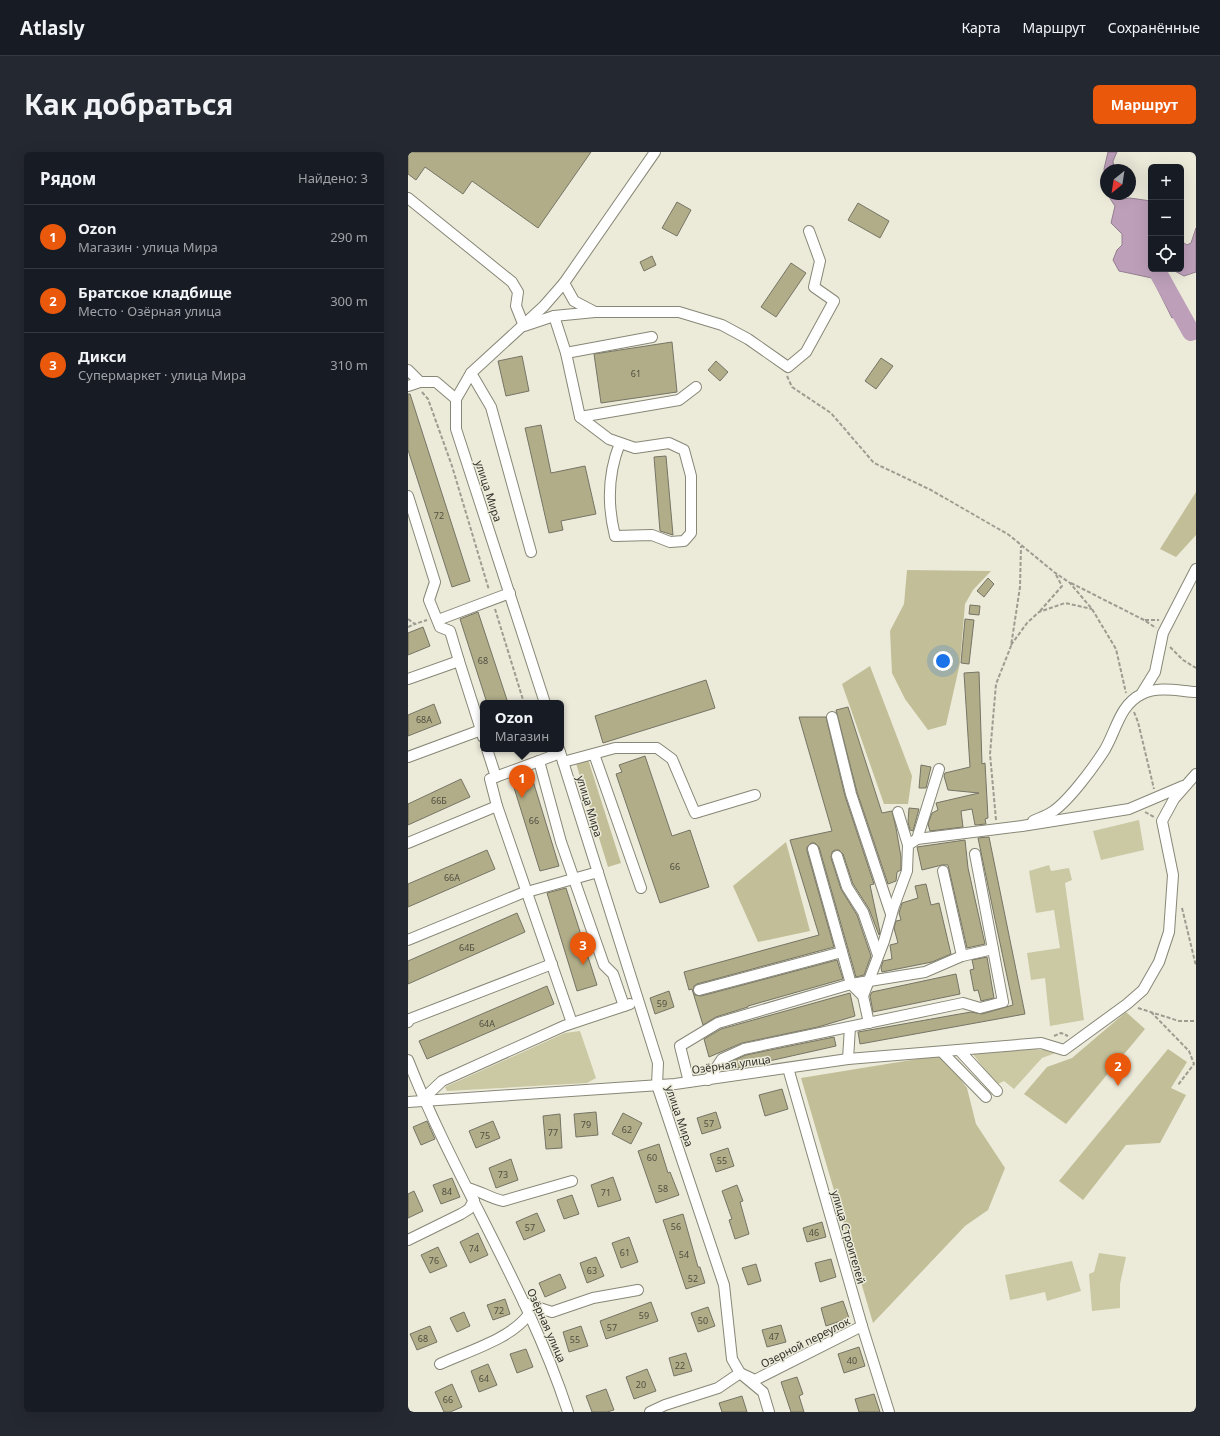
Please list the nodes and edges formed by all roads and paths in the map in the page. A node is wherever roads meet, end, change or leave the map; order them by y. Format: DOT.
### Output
graph roads {
  1 [pos="655,152"];
  2 [pos="408,198"];
  3 [pos="808,231"];
  4 [pos="564,283"];
  5 [pos="595,312"];
  6 [pos="554,316"];
  7 [pos="524,326"];
  8 [pos="652,337"];
  9 [pos="566,353"];
  10 [pos="788,367"];
  11 [pos="408,370"];
  12 [pos="471,374"];
  13 [pos="414,384"];
  14 [pos="696,388"];
  15 [pos="456,399"];
  16 [pos="580,417"];
  17 [pos="620,443"];
  18 [pos="408,496"];
  19 [pos="1021,546"];
  20 [pos="531,552"];
  21 [pos="1196,569"];
  22 [pos="1054,572"];
  23 [pos="1070,583"];
  24 [pos="510,593"];
  25 [pos="492,600"];
  26 [pos="1092,609"];
  27 [pos="1039,612"];
  28 [pos="437,618"];
  29 [pos="408,619"];
  30 [pos="1144,620"];
  31 [pos="1168,621"];
  32 [pos="415,624"];
  33 [pos="408,627"];
  34 [pos="1163,633"];
  35 [pos="1011,646"];
  36 [pos="459,660"];
  37 [pos="1196,668"];
  38 [pos="408,679"];
  39 [pos="1196,692"];
  40 [pos="1142,693"];
  41 [pos="523,700"];
  42 [pos="544,700"];
  43 [pos="1130,702"];
  44 [pos="832,717"];
  45 [pos="480,728"];
  46 [pos="480,735"];
  47 [pos="488,752"];
  48 [pos="594,754"];
  49 [pos="561,755"];
  50 [pos="408,757"];
  51 [pos="539,761"];
  52 [pos="939,769"];
  53 [pos="1196,774"];
  54 [pos="496,777"];
  55 [pos="1196,782"];
  56 [pos="1185,786"];
  57 [pos="755,795"];
  58 [pos="1156,797"];
  59 [pos="497,806"];
  60 [pos="898,812"];
  61 [pos="1022,826"];
  62 [pos="997,829"];
  63 [pos="408,842"];
  64 [pos="912,842"];
  65 [pos="813,850"];
  66 [pos="975,854"];
  67 [pos="837,856"];
  68 [pos="943,870"];
  69 [pos="598,872"];
  70 [pos="574,879"];
  71 [pos="641,888"];
  72 [pos="527,892"];
  73 [pos="1181,906"];
  74 [pos="891,914"];
  75 [pos="408,940"];
  76 [pos="993,949"];
  77 [pos="842,952"];
  78 [pos="878,955"];
  79 [pos="962,956"];
  80 [pos="552,964"];
  81 [pos="1196,966"];
  82 [pos="868,982"];
  83 [pos="851,984"];
  84 [pos="700,990"];
  85 [pos="863,996"];
  86 [pos="638,1002"];
  87 [pos="1127,1004"];
  88 [pos="624,1006"];
  89 [pos="1151,1012"];
  90 [pos="1196,1021"];
  91 [pos="408,1022"];
  92 [pos="572,1023"];
  93 [pos="869,1023"];
  94 [pos="850,1027"];
  95 [pos="960,1050"];
  96 [pos="942,1052"];
  97 [pos="848,1059"];
  98 [pos="408,1060"];
  99 [pos="788,1068"];
  100 [pos="708,1080"];
  101 [pos="690,1082"];
  102 [pos="1178,1084"];
  103 [pos="657,1085"];
  104 [pos="997,1091"];
  105 [pos="986,1097"];
  106 [pos="423,1100"];
  107 [pos="408,1102"];
  108 [pos="572,1181"];
  109 [pos="468,1188"];
  110 [pos="474,1200"];
  111 [pos="408,1240"];
  112 [pos="638,1290"];
  113 [pos="524,1303"];
  114 [pos="529,1314"];
  115 [pos="862,1326"];
  116 [pos="440,1364"];
  117 [pos="740,1372"];
  118 [pos="568,1412"];
  119 [pos="650,1412"];
  120 [pos="769,1412"];
  121 [pos="889,1412"];
  1 -- 4 [label="street"];
  2 -- 7 [label="street"];
  3 -- 10 [label="street"];
  4 -- 5 [label="street"];
  4 -- 7 [label="street"];
  5 -- 6 [label="street"];
  5 -- 10 [label="street"];
  6 -- 7 [label="street"];
  6 -- 9 [label="street"];
  7 -- 12 [label="street"];
  8 -- 9 [label="street"];
  9 -- 16 [label="street"];
  10 -- 19 [label="path"];
  11 -- 13 [label="street"];
  12 -- 15 [label="street"];
  12 -- 20 [label="street"];
  13 -- 15 [label="street"];
  13 -- 25 [label="path"];
  14 -- 16 [label="street"];
  15 -- 24 [label="street, улица Мира"];
  16 -- 17 [label="street"];
  17 -- 17 [label="street"];
  18 -- 28 [label="street"];
  19 -- 22 [label="path"];
  19 -- 35 [label="path"];
  21 -- 31 [label="street"];
  22 -- 23 [label="path"];
  22 -- 27 [label="path"];
  23 -- 26 [label="path"];
  23 -- 30 [label="path"];
  24 -- 25 [label="street"];
  24 -- 42 [label="street, улица Мира"];
  25 -- 28 [label="street"];
  25 -- 41 [label="path"];
  26 -- 27 [label="path"];
  26 -- 43 [label="path"];
  27 -- 35 [label="path"];
  28 -- 32 [label="path"];
  28 -- 36 [label="street"];
  29 -- 32 [label="path"];
  30 -- 31 [label="path"];
  30 -- 34 [label="path"];
  31 -- 34 [label="street"];
  32 -- 33 [label="path"];
  34 -- 37 [label="path"];
  34 -- 40 [label="street"];
  35 -- 62 [label="path"];
  36 -- 38 [label="street"];
  36 -- 45 [label="street"];
  39 -- 40 [label="street"];
  40 -- 43 [label="street"];
  43 -- 58 [label="path"];
  43 -- 61 [label="street"];
  44 -- 74 [label="street"];
  46 -- 50 [label="street"];
  47 -- 54 [label="street"];
  48 -- 49 [label="street"];
  48 -- 57 [label="street"];
  48 -- 71 [label="street"];
  49 -- 51 [label="street"];
  49 -- 69 [label="street, улица Мира"];
  51 -- 54 [label="street"];
  51 -- 70 [label="street"];
  52 -- 64 [label="street"];
  53 -- 56 [label="street"];
  54 -- 59 [label="street"];
  55 -- 56 [label="street"];
  56 -- 58 [label="street"];
  56 -- 87 [label="street"];
  58 -- 61 [label="street"];
  59 -- 63 [label="street"];
  59 -- 72 [label="street"];
  60 -- 64 [label="street"];
  61 -- 62 [label="street"];
  62 -- 64 [label="street"];
  64 -- 74 [label="street"];
  65 -- 77 [label="street"];
  66 -- 76 [label="street"];
  67 -- 78 [label="street"];
  68 -- 79 [label="street"];
  69 -- 70 [label="street"];
  69 -- 86 [label="street, улица Мира"];
  70 -- 72 [label="street"];
  70 -- 88 [label="street"];
  72 -- 75 [label="street"];
  72 -- 80 [label="street"];
  73 -- 81 [label="path"];
  74 -- 78 [label="street"];
  76 -- 79 [label="street"];
  76 -- 93 [label="street"];
  77 -- 83 [label="street"];
  77 -- 84 [label="street"];
  78 -- 82 [label="street"];
  79 -- 82 [label="street"];
  80 -- 91 [label="street"];
  80 -- 92 [label="street"];
  82 -- 83 [label="street"];
  82 -- 85 [label="street"];
  83 -- 85 [label="street"];
  83 -- 101 [label="street"];
  85 -- 93 [label="street"];
  86 -- 88 [label="street"];
  86 -- 103 [label="street, улица Мира"];
  87 -- 89 [label="path"];
  87 -- 95 [label="street, Озёрная улица"];
  88 -- 92 [label="street"];
  89 -- 90 [label="path"];
  89 -- 102 [label="path"];
  92 -- 106 [label="street"];
  93 -- 94 [label="street"];
  94 -- 97 [label="street"];
  94 -- 100 [label="street"];
  95 -- 96 [label="street, Озёрная улица"];
  95 -- 104 [label="street"];
  96 -- 97 [label="street, Озёрная улица"];
  96 -- 105 [label="street"];
  97 -- 99 [label="street, Озёрная улица"];
  98 -- 106 [label="street, Озёрная улица"];
  99 -- 100 [label="street, Озёрная улица"];
  99 -- 115 [label="street, улица Строителей"];
  100 -- 101 [label="street, Озёрная улица"];
  101 -- 103 [label="street, Озёрная улица"];
  103 -- 106 [label="street, Озёрная улица"];
  103 -- 117 [label="street, улица Мира"];
  106 -- 107 [label="street, Озёрная улица"];
  106 -- 109 [label="street, Озёрная улица"];
  108 -- 109 [label="street"];
  109 -- 110 [label="street, Озёрная улица"];
  110 -- 111 [label="street"];
  110 -- 113 [label="street, Озёрная улица"];
  112 -- 113 [label="street"];
  113 -- 114 [label="street, Озёрная улица"];
  114 -- 116 [label="street"];
  114 -- 118 [label="street, Озёрная улица"];
  115 -- 117 [label="street, Озерной переулок"];
  115 -- 121 [label="street, улица Строителей"];
  117 -- 119 [label="street"];
  117 -- 120 [label="street, улица Мира"];
}
